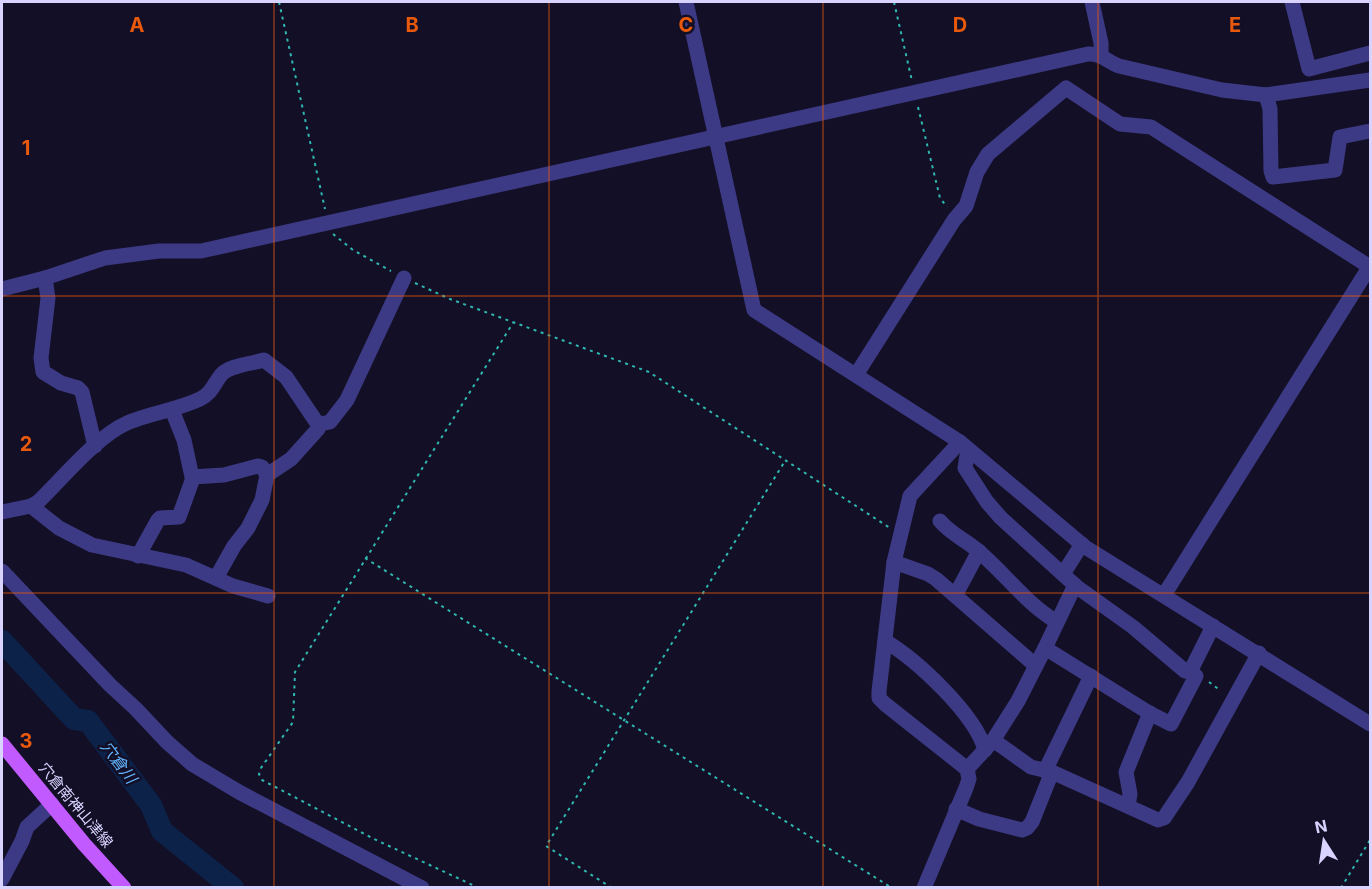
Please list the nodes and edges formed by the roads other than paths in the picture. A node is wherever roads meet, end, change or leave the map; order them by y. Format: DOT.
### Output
graph roads {
  1 [pos="686,2"];
  2 [pos="1092,2"];
  3 [pos="1292,2"];
  4 [pos="1371,53"];
  5 [pos="1101,55"];
  6 [pos="1371,80"];
  7 [pos="1266,94"];
  8 [pos="1371,131"];
  9 [pos="716,136"];
  10 [pos="1273,177"];
  11 [pos="1265,200"];
  12 [pos="1370,267"];
  13 [pos="45,278"];
  14 [pos="404,278"];
  15 [pos="2,289"];
  16 [pos="856,375"];
  17 [pos="172,410"];
  18 [pos="320,424"];
  19 [pos="964,445"];
  20 [pos="95,446"];
  21 [pos="267,475"];
  22 [pos="193,478"];
  23 [pos="31,506"];
  24 [pos="2,512"];
  25 [pos="940,521"];
  26 [pos="1082,544"];
  27 [pos="979,551"];
  28 [pos="138,556"];
  29 [pos="894,562"];
  30 [pos="2,571"];
  31 [pos="1063,574"];
  32 [pos="216,578"];
  33 [pos="1075,585"];
  34 [pos="956,594"];
  35 [pos="268,596"];
  36 [pos="1164,596"];
  37 [pos="1057,622"];
  38 [pos="1213,626"];
  39 [pos="885,641"];
  40 [pos="1045,648"];
  41 [pos="1259,653"];
  42 [pos="1035,665"];
  43 [pos="1193,674"];
  44 [pos="1092,676"];
  45 [pos="1150,713"];
  46 [pos="1371,724"];
  47 [pos="2,744"];
  48 [pos="989,745"];
  49 [pos="967,769"];
  50 [pos="1048,771"];
  51 [pos="51,804"];
  52 [pos="1128,806"];
  53 [pos="956,809"];
  54 [pos="2,879"];
  55 [pos="124,888"];
  56 [pos="422,888"];
  57 [pos="924,888"];
  1 -- 9 [label="street"];
  2 -- 5 [label="street"];
  3 -- 4 [label="street"];
  5 -- 7 [label="street"];
  5 -- 9 [label="street"];
  6 -- 7 [label="street"];
  7 -- 10 [label="street"];
  8 -- 10 [label="street"];
  9 -- 13 [label="street"];
  9 -- 16 [label="street"];
  10 -- 11 [label="street"];
  11 -- 12 [label="street"];
  11 -- 16 [label="street"];
  12 -- 36 [label="street"];
  13 -- 15 [label="street"];
  13 -- 20 [label="street"];
  14 -- 18 [label="street"];
  16 -- 19 [label="street"];
  17 -- 18 [label="street"];
  17 -- 20 [label="street"];
  17 -- 22 [label="street"];
  18 -- 21 [label="street"];
  19 -- 26 [label="street"];
  19 -- 29 [label="street"];
  19 -- 31 [label="street"];
  20 -- 23 [label="street"];
  21 -- 22 [label="street"];
  21 -- 32 [label="street"];
  22 -- 28 [label="street"];
  23 -- 24 [label="street"];
  23 -- 28 [label="street"];
  25 -- 27 [label="street"];
  26 -- 31 [label="street"];
  26 -- 36 [label="street"];
  27 -- 34 [label="street"];
  27 -- 37 [label="street"];
  28 -- 32 [label="street"];
  29 -- 34 [label="street"];
  29 -- 39 [label="street"];
  30 -- 56 [label="street"];
  31 -- 33 [label="street"];
  32 -- 35 [label="street"];
  33 -- 37 [label="street"];
  33 -- 43 [label="street"];
  34 -- 42 [label="street"];
  36 -- 38 [label="street"];
  37 -- 40 [label="street"];
  38 -- 41 [label="street"];
  38 -- 43 [label="street"];
  39 -- 48 [label="street"];
  39 -- 49 [label="street"];
  40 -- 42 [label="street"];
  40 -- 44 [label="street"];
  41 -- 46 [label="street"];
  41 -- 52 [label="street"];
  42 -- 48 [label="street"];
  43 -- 45 [label="street"];
  44 -- 45 [label="street"];
  44 -- 50 [label="street"];
  45 -- 52 [label="street"];
  47 -- 51 [label="main road, 穴倉南神山津線"];
  48 -- 49 [label="street"];
  48 -- 50 [label="street"];
  49 -- 53 [label="street"];
  50 -- 52 [label="street"];
  50 -- 53 [label="street"];
  51 -- 54 [label="street"];
  51 -- 55 [label="main road, 穴倉南神山津線"];
  53 -- 57 [label="street"];
}
